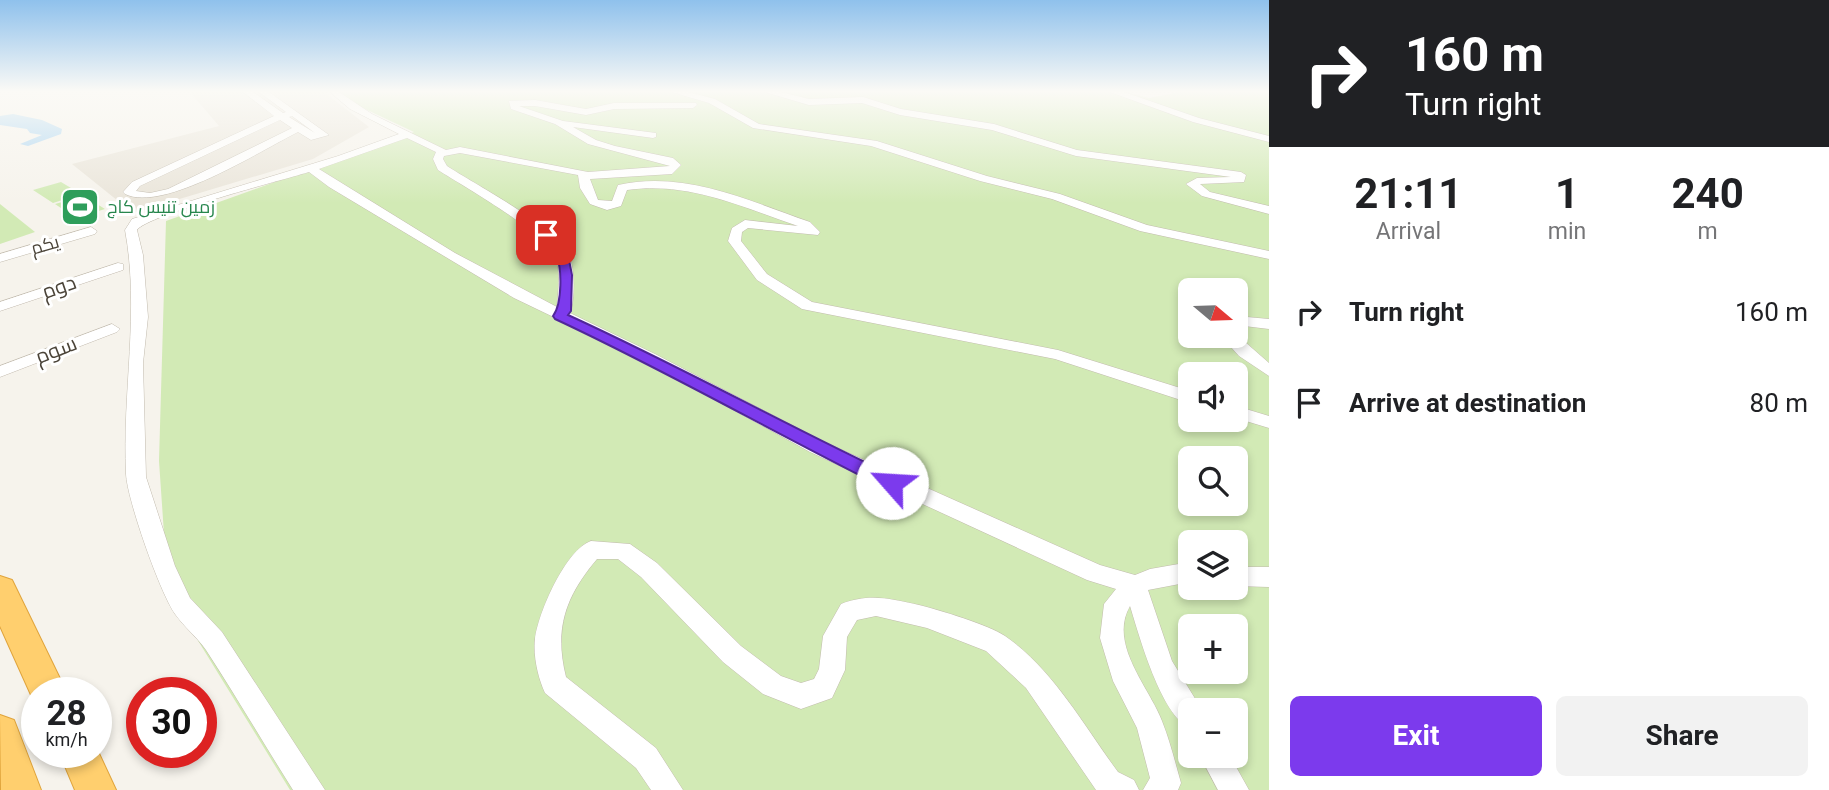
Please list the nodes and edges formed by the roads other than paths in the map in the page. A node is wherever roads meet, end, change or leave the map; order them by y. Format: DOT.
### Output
graph roads {
  1 [pos="254,129"];
  2 [pos="297,129"];
  3 [pos="300,129"];
  4 [pos="317,129"];
  5 [pos="398,129"];
  6 [pos="570,129"];
  7 [pos="608,129"];
  8 [pos="776,129"];
  9 [pos="1000,129"];
  10 [pos="1230,129"];
  11 [pos="409,134"];
  12 [pos="653,135"];
  13 [pos="1269,139"];
  14 [pos="445,153"];
  15 [pos="312,169"];
  16 [pos="584,176"];
  17 [pos="1269,210"];
  18 [pos="91,232"];
  19 [pos="1269,256"];
  20 [pos="0,258"];
  21 [pos="118,267"];
  22 [pos="0,307"];
  23 [pos="560,316"];
  24 [pos="1248,322"];
  25 [pos="1269,324"];
  26 [pos="112,329"];
  27 [pos="1240,348"];
  28 [pos="1269,371"];
  29 [pos="0,372"];
  30 [pos="1178,393"];
  31 [pos="1248,416"];
  32 [pos="1269,422"];
  33 [pos="1178,574"];
  34 [pos="1248,577"];
  35 [pos="1269,577"];
  36 [pos="1135,585"];
  37 [pos="0,590"];
  38 [pos="42,677"];
  39 [pos="1180,698"];
  40 [pos="0,734"];
  41 [pos="86,768"];
  42 [pos="1221,768"];
  43 [pos="21,790"];
  44 [pos="96,790"];
  45 [pos="310,790"];
  46 [pos="668,790"];
  47 [pos="1124,790"];
  48 [pos="1157,790"];
  49 [pos="1234,790"];
  1 -- 2 [label="street"];
  3 -- 4 [label="street"];
  5 -- 11 [label="street"];
  6 -- 16 [label="street"];
  7 -- 12 [label="street"];
  8 -- 19 [label="street"];
  9 -- 17 [label="street"];
  10 -- 13 [label="street"];
  11 -- 14 [label="street"];
  11 -- 15 [label="street"];
  14 -- 16 [label="street"];
  14 -- 23 [label="street"];
  15 -- 23 [label="street"];
  15 -- 45 [label="street"];
  16 -- 30 [label="street"];
  18 -- 20 [label="street, یکم"];
  21 -- 22 [label="street, دوم"];
  23 -- 36 [label="street"];
  24 -- 25 [label="street"];
  26 -- 29 [label="street, سوم"];
  27 -- 28 [label="street"];
  31 -- 32 [label="street"];
  33 -- 36 [label="street"];
  34 -- 35 [label="street"];
  36 -- 39 [label="street"];
  36 -- 48 [label="street"];
  37 -- 38 [label="highway"];
  40 -- 43 [label="highway"];
  41 -- 44 [label="highway"];
  42 -- 49 [label="street"];
  46 -- 47 [label="street"];
}
